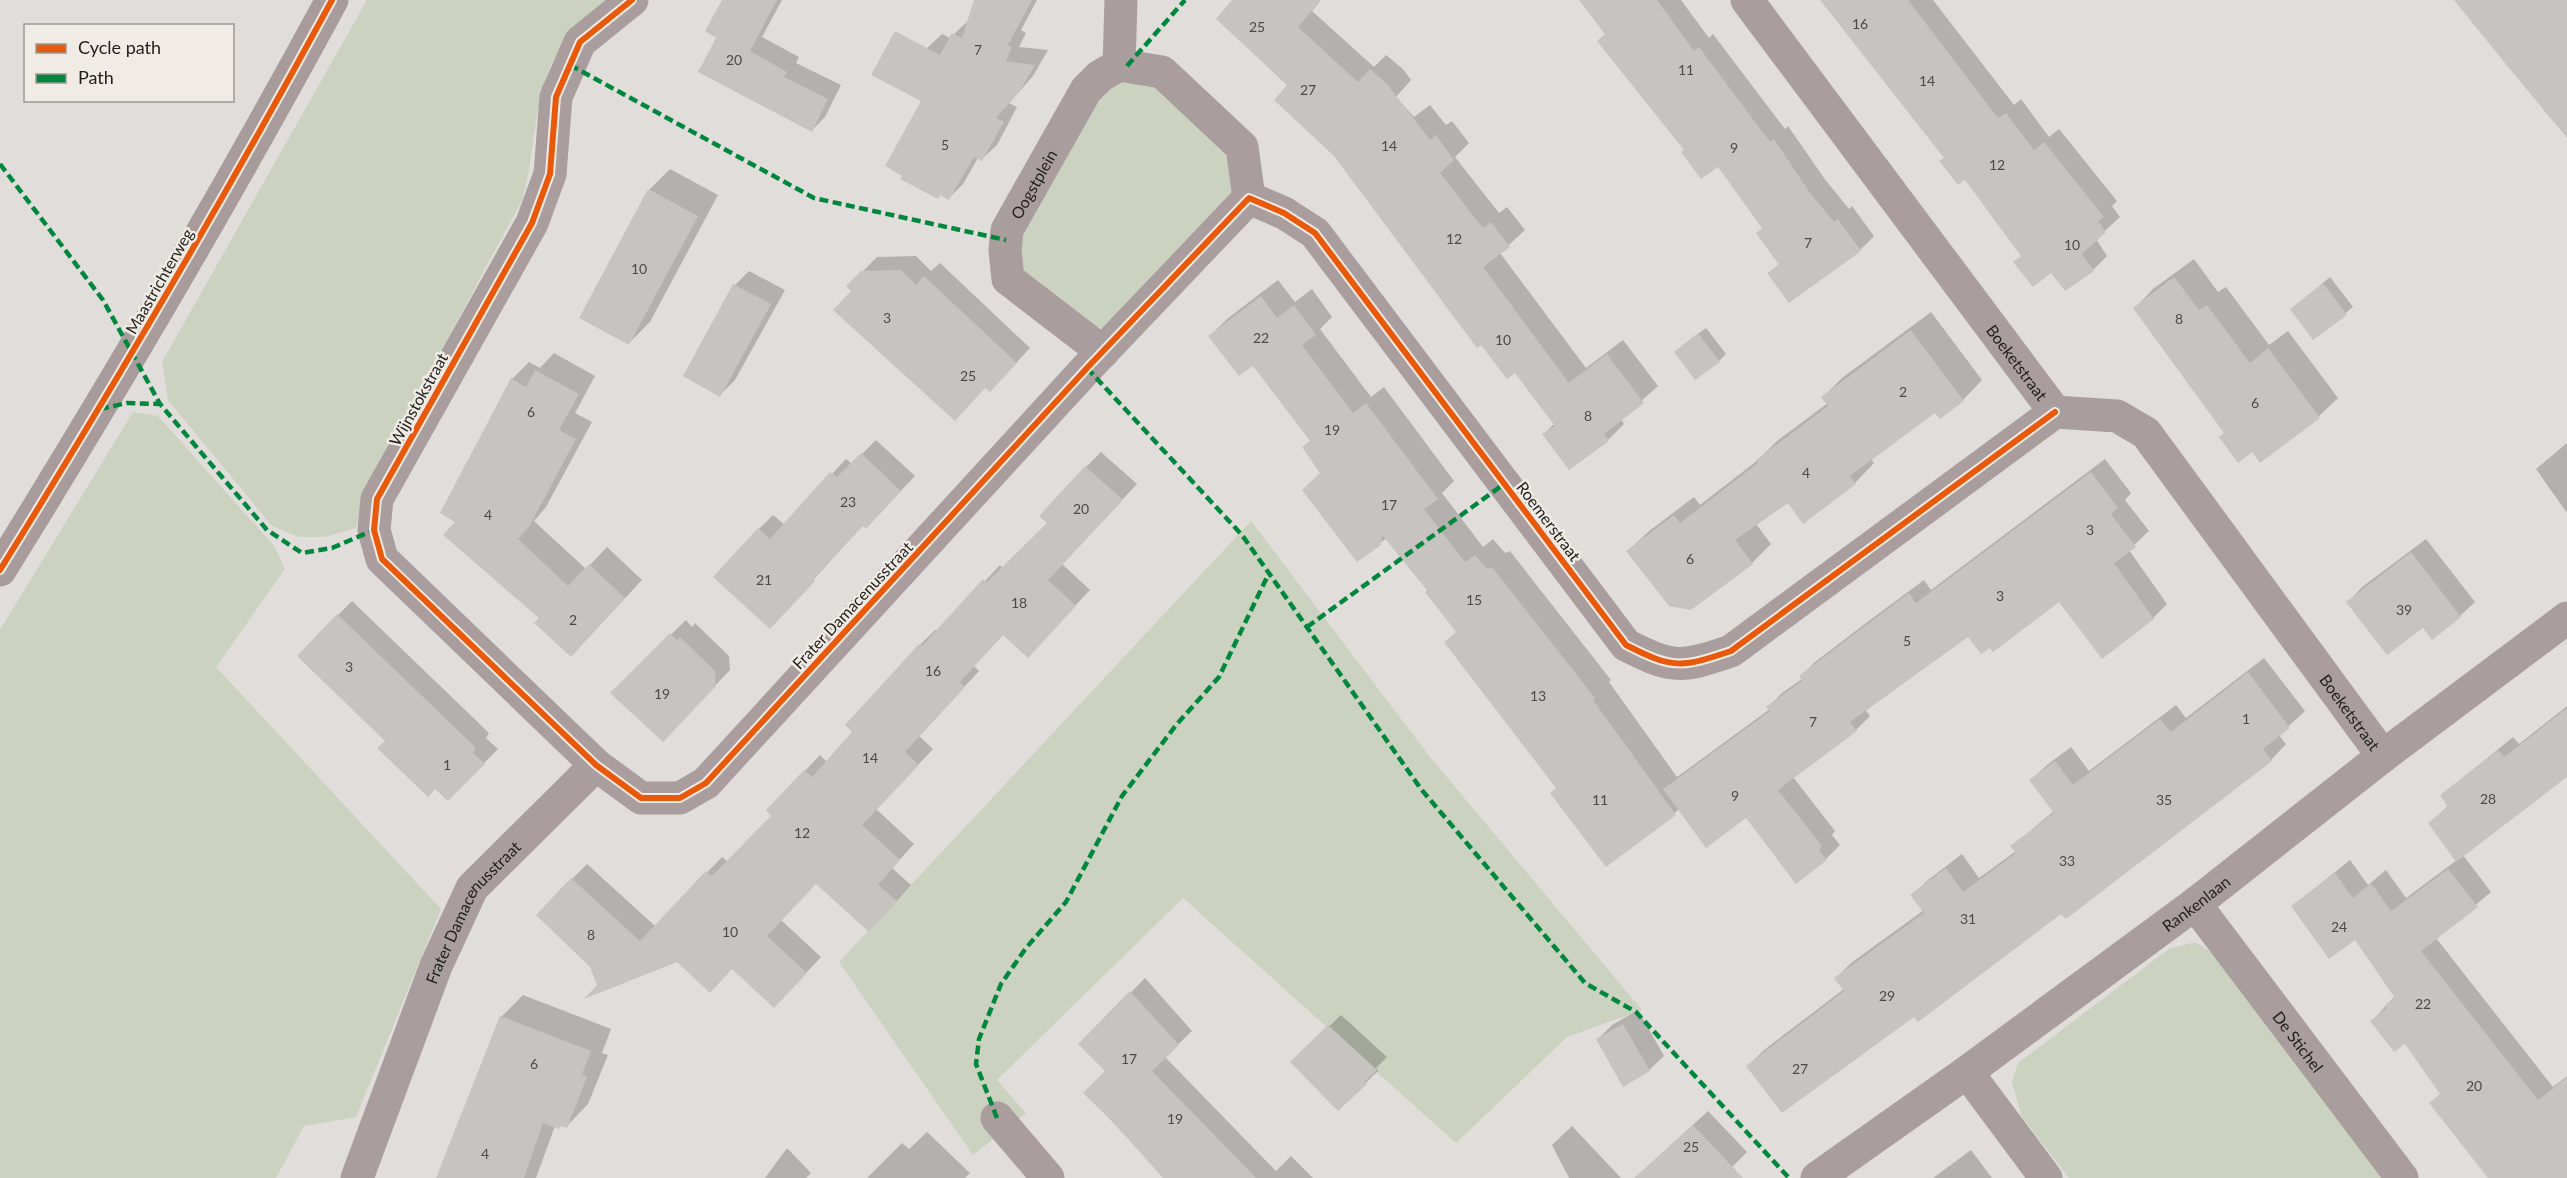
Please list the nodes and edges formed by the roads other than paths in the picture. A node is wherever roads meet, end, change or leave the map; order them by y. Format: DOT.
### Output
graph roads {
  1 [pos="332,0"];
  2 [pos="632,0"];
  3 [pos="1121,0"];
  4 [pos="1748,0"];
  5 [pos="1119,65"];
  6 [pos="1249,198"];
  7 [pos="1102,352"];
  8 [pos="2055,412"];
  9 [pos="0,570"];
  10 [pos="2567,618"];
  11 [pos="2383,756"];
  12 [pos="596,765"];
  13 [pos="2195,904"];
  14 [pos="1967,1072"];
  15 [pos="997,1119"];
  16 [pos="357,1178"];
  17 [pos="1048,1178"];
  18 [pos="1817,1178"];
  19 [pos="2046,1178"];
  20 [pos="2402,1178"];
  1 -- 9 [label="main road, Maastrichterweg"];
  2 -- 12 [label="street, Wijnstokstraat"];
  3 -- 5 [label="street"];
  4 -- 8 [label="street, Boeketstraat"];
  5 -- 6 [label="street"];
  5 -- 7 [label="street, Oogstplein"];
  6 -- 7 [label="street"];
  6 -- 8 [label="street, Roemerstraat"];
  7 -- 12 [label="street, Frater Damacenusstraat"];
  8 -- 11 [label="street, Boeketstraat"];
  10 -- 11 [label="street, Rankenlaan"];
  11 -- 13 [label="street, Rankenlaan"];
  12 -- 16 [label="street, Frater Damacenusstraat"];
  13 -- 14 [label="street, Rankenlaan"];
  13 -- 20 [label="street, De Stichel"];
  14 -- 18 [label="street, Rankenlaan"];
  14 -- 19 [label="street"];
  15 -- 17 [label="street"];
}
